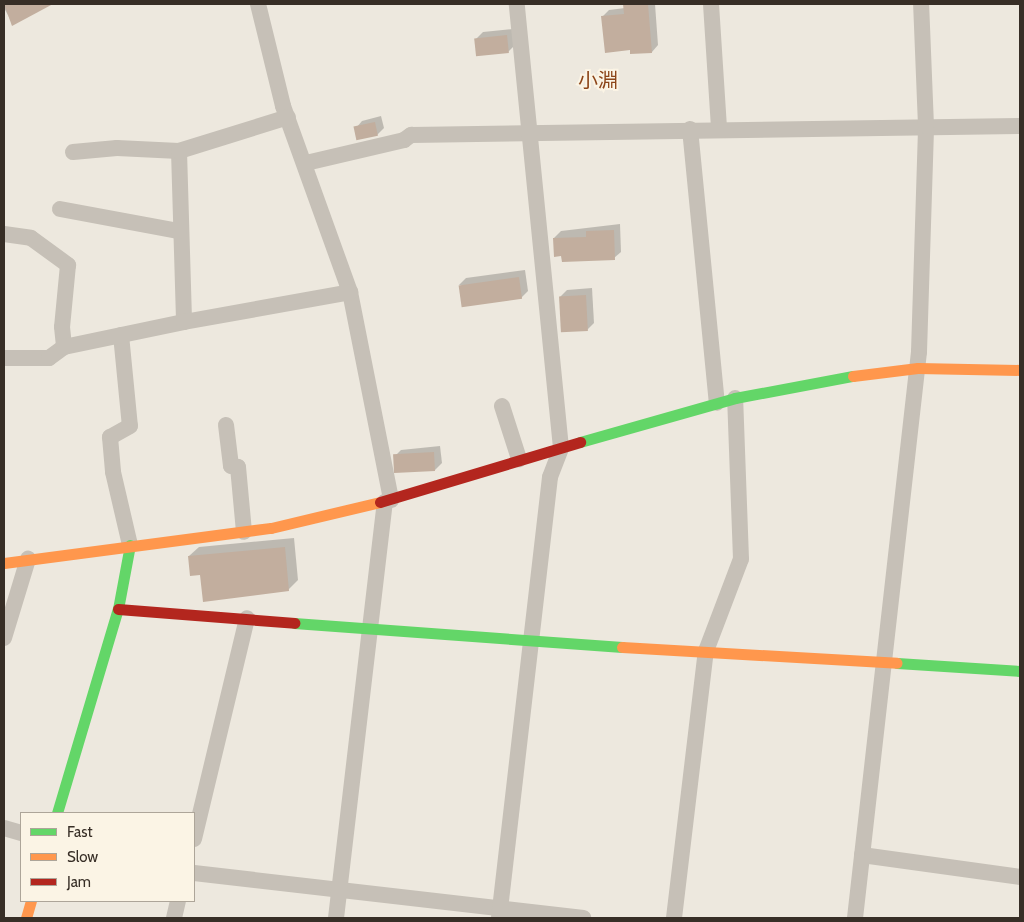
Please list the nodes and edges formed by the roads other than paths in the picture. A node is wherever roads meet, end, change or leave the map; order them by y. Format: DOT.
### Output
graph roads {
  1 [pos="258,4"];
  2 [pos="517,4"];
  3 [pos="711,4"];
  4 [pos="921,4"];
  5 [pos="288,118"];
  6 [pos="926,126"];
  7 [pos="1020,126"];
  8 [pos="719,129"];
  9 [pos="690,130"];
  10 [pos="530,134"];
  11 [pos="179,151"];
  12 [pos="72,152"];
  13 [pos="306,163"];
  14 [pos="60,209"];
  15 [pos="180,231"];
  16 [pos="4,234"];
  17 [pos="350,292"];
  18 [pos="184,322"];
  19 [pos="121,335"];
  20 [pos="64,347"];
  21 [pos="4,358"];
  22 [pos="918,368"];
  23 [pos="1020,370"];
  24 [pos="735,398"];
  25 [pos="717,403"];
  26 [pos="502,406"];
  27 [pos="226,425"];
  28 [pos="561,448"];
  29 [pos="519,459"];
  30 [pos="388,501"];
  31 [pos="244,532"];
  32 [pos="130,545"];
  33 [pos="28,558"];
  34 [pos="4,563"];
  35 [pos="118,609"];
  36 [pos="247,618"];
  37 [pos="371,628"];
  38 [pos="4,638"];
  39 [pos="532,641"];
  40 [pos="706,652"];
  41 [pos="886,662"];
  42 [pos="1020,671"];
  43 [pos="57,812"];
  44 [pos="4,828"];
  45 [pos="20,833"];
  46 [pos="195,835"];
  47 [pos="862,855"];
  48 [pos="195,873"];
  49 [pos="1020,877"];
  50 [pos="340,888"];
  51 [pos="31,902"];
  52 [pos="178,902"];
  53 [pos="500,914"];
  54 [pos="26,918"];
  55 [pos="174,918"];
  56 [pos="336,918"];
  57 [pos="583,918"];
  58 [pos="674,918"];
  59 [pos="855,918"];
  1 -- 5 [label="street"];
  2 -- 10 [label="street"];
  3 -- 8 [label="street"];
  4 -- 6 [label="street"];
  5 -- 11 [label="street"];
  5 -- 13 [label="street"];
  6 -- 7 [label="street"];
  6 -- 8 [label="street"];
  6 -- 22 [label="street"];
  8 -- 9 [label="street"];
  9 -- 10 [label="street"];
  9 -- 25 [label="street"];
  10 -- 13 [label="street"];
  10 -- 28 [label="street"];
  11 -- 12 [label="street"];
  11 -- 15 [label="street"];
  13 -- 17 [label="street"];
  14 -- 15 [label="street"];
  15 -- 18 [label="street"];
  16 -- 20 [label="street"];
  17 -- 18 [label="street"];
  17 -- 30 [label="street"];
  18 -- 19 [label="street"];
  19 -- 20 [label="street"];
  19 -- 32 [label="street"];
  20 -- 21 [label="street"];
  22 -- 23 [label="street"];
  22 -- 24 [label="street"];
  22 -- 41 [label="street"];
  24 -- 25 [label="street"];
  24 -- 40 [label="street"];
  25 -- 28 [label="street"];
  26 -- 29 [label="street"];
  27 -- 31 [label="street"];
  28 -- 29 [label="street"];
  28 -- 39 [label="street"];
  29 -- 30 [label="street"];
  30 -- 31 [label="street"];
  30 -- 37 [label="street"];
  31 -- 32 [label="street"];
  32 -- 33 [label="street"];
  32 -- 35 [label="street"];
  33 -- 34 [label="street"];
  33 -- 38 [label="street"];
  35 -- 36 [label="street"];
  35 -- 43 [label="street"];
  36 -- 37 [label="street"];
  36 -- 46 [label="street"];
  37 -- 39 [label="street"];
  37 -- 50 [label="street"];
  39 -- 40 [label="street"];
  39 -- 53 [label="street"];
  40 -- 41 [label="street"];
  40 -- 58 [label="street"];
  41 -- 42 [label="street"];
  41 -- 47 [label="street"];
  44 -- 45 [label="street"];
  47 -- 49 [label="street"];
  47 -- 59 [label="street"];
  48 -- 50 [label="street"];
  50 -- 53 [label="street"];
  50 -- 56 [label="street"];
  51 -- 54 [label="street"];
  52 -- 55 [label="street"];
  53 -- 57 [label="street"];
}
